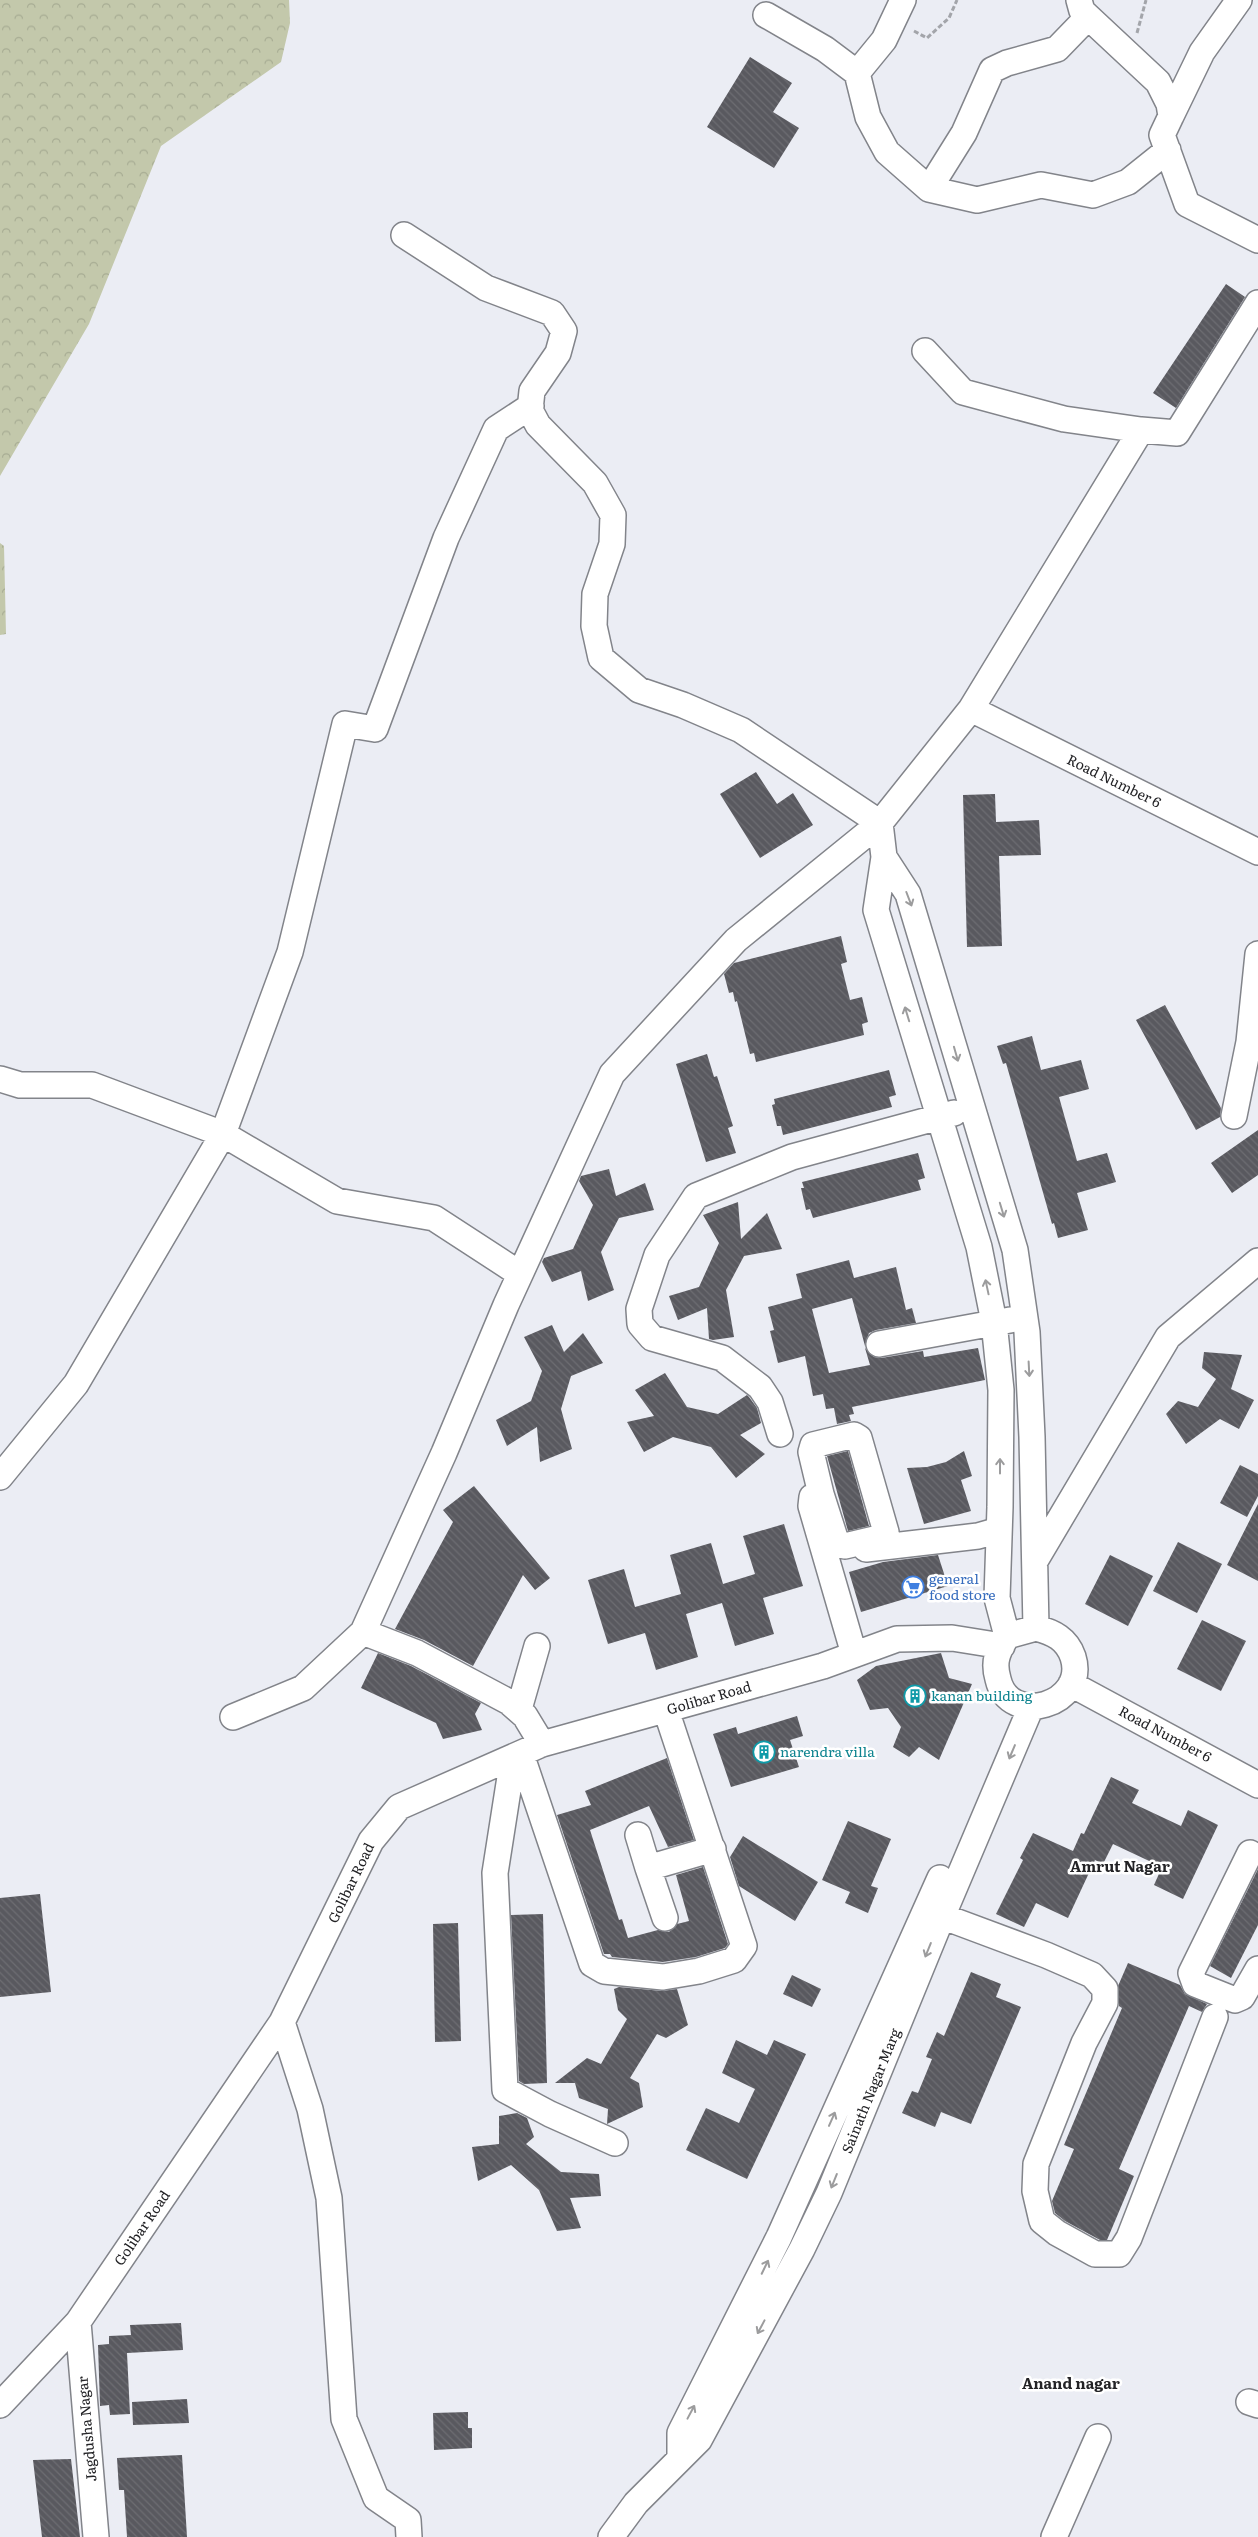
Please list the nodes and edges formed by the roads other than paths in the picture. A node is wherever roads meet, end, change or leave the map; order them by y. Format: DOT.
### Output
graph roads {
  1 [pos="1239,0"];
  2 [pos="1084,9"];
  3 [pos="898,10"];
  4 [pos="766,15"];
  5 [pos="857,73"];
  6 [pos="1171,116"];
  7 [pos="1168,150"];
  8 [pos="929,189"];
  9 [pos="404,235"];
  10 [pos="1258,240"];
  11 [pos="1258,303"];
  12 [pos="926,351"];
  13 [pos="531,406"];
  14 [pos="1141,430"];
  15 [pos="971,709"];
  16 [pos="880,823"];
  17 [pos="1258,852"];
  18 [pos="884,857"];
  19 [pos="1258,954"];
  20 [pos="934,980"];
  21 [pos="900,988"];
  22 [pos="0,1079"];
  23 [pos="971,1108"];
  24 [pos="1234,1116"];
  25 [pos="939,1117"];
  26 [pos="222,1134"];
  27 [pos="1258,1262"];
  28 [pos="520,1274"];
  29 [pos="1025,1319"];
  30 [pos="994,1322"];
  31 [pos="880,1344"];
  32 [pos="780,1434"];
  33 [pos="0,1476"];
  34 [pos="821,1494"];
  35 [pos="1033,1504"];
  36 [pos="1000,1518"];
  37 [pos="864,1550"];
  38 [pos="1035,1561"];
  39 [pos="1036,1628"];
  40 [pos="364,1632"];
  41 [pos="1005,1641"];
  42 [pos="537,1646"];
  43 [pos="854,1654"];
  44 [pos="1071,1684"];
  45 [pos="1024,1704"];
  46 [pos="519,1709"];
  47 [pos="666,1710"];
  48 [pos="233,1717"];
  49 [pos="525,1752"];
  50 [pos="1258,1785"];
  51 [pos="638,1835"];
  52 [pos="713,1849"];
  53 [pos="1250,1853"];
  54 [pos="648,1868"];
  55 [pos="934,1914"];
  56 [pos="665,1918"];
  57 [pos="1258,1969"];
  58 [pos="1215,2017"];
  59 [pos="282,2022"];
  60 [pos="615,2143"];
  61 [pos="779,2237"];
  62 [pos="802,2249"];
  63 [pos="78,2322"];
  64 [pos="1,2406"];
  65 [pos="1098,2437"];
  66 [pos="680,2458"];
  67 [pos="96,2537"];
  68 [pos="409,2537"];
  69 [pos="611,2537"];
  70 [pos="1054,2537"];
  1 -- 6 [label="street"];
  2 -- 6 [label="street"];
  2 -- 8 [label="street"];
  3 -- 5 [label="street"];
  4 -- 5 [label="street"];
  5 -- 8 [label="street"];
  6 -- 7 [label="street"];
  7 -- 8 [label="street"];
  7 -- 10 [label="street"];
  9 -- 13 [label="street"];
  11 -- 14 [label="street"];
  12 -- 14 [label="street"];
  13 -- 16 [label="street"];
  13 -- 26 [label="street"];
  14 -- 15 [label="street"];
  15 -- 16 [label="street"];
  15 -- 17 [label="street, Road Number 6"];
  16 -- 18 [label="street"];
  16 -- 28 [label="street"];
  18 -- 20 [label="street, one-way"];
  18 -- 21 [label="street"];
  19 -- 24 [label="street"];
  20 -- 21 [label="street"];
  20 -- 23 [label="street, one-way"];
  25 -- 21 [label="street, one-way"];
  22 -- 26 [label="street"];
  23 -- 25 [label="street"];
  23 -- 29 [label="street, one-way"];
  30 -- 25 [label="street, one-way"];
  25 -- 32 [label="street"];
  26 -- 28 [label="street"];
  26 -- 33 [label="street"];
  27 -- 38 [label="street"];
  28 -- 40 [label="street"];
  29 -- 30 [label="street"];
  29 -- 35 [label="street, one-way"];
  30 -- 31 [label="street"];
  36 -- 30 [label="street, one-way"];
  34 -- 43 [label="street"];
  35 -- 36 [label="street"];
  35 -- 38 [label="street"];
  36 -- 37 [label="street"];
  36 -- 41 [label="street"];
  38 -- 39 [label="street"];
  39 -- 41 [label="street, Golibar Road"];
  39 -- 44 [label="street"];
  40 -- 46 [label="street"];
  40 -- 48 [label="street"];
  41 -- 43 [label="street, Golibar Road"];
  41 -- 45 [label="street"];
  42 -- 46 [label="street"];
  43 -- 47 [label="street, Golibar Road"];
  44 -- 45 [label="street"];
  44 -- 50 [label="street, Road Number 6"];
  45 -- 55 [label="street, Sainath Nagar Marg"];
  46 -- 49 [label="street"];
  47 -- 49 [label="street, Golibar Road"];
  47 -- 52 [label="street"];
  49 -- 52 [label="street"];
  49 -- 59 [label="street, Golibar Road"];
  49 -- 60 [label="street"];
  51 -- 54 [label="street"];
  52 -- 54 [label="street"];
  53 -- 57 [label="street"];
  54 -- 56 [label="street"];
  55 -- 58 [label="street"];
  61 -- 55 [label="street, one-way"];
  55 -- 62 [label="street, Sainath Nagar Marg, one-way"];
  59 -- 63 [label="street, Golibar Road"];
  59 -- 68 [label="street"];
  61 -- 62 [label="street"];
  66 -- 61 [label="street, one-way"];
  62 -- 66 [label="street, Sainath Nagar Marg, one-way"];
  63 -- 64 [label="street, Golibar Road"];
  63 -- 67 [label="street, Jagdusha Nagar"];
  65 -- 70 [label="street"];
  66 -- 69 [label="street, Sainath Nagar Marg"];
}
